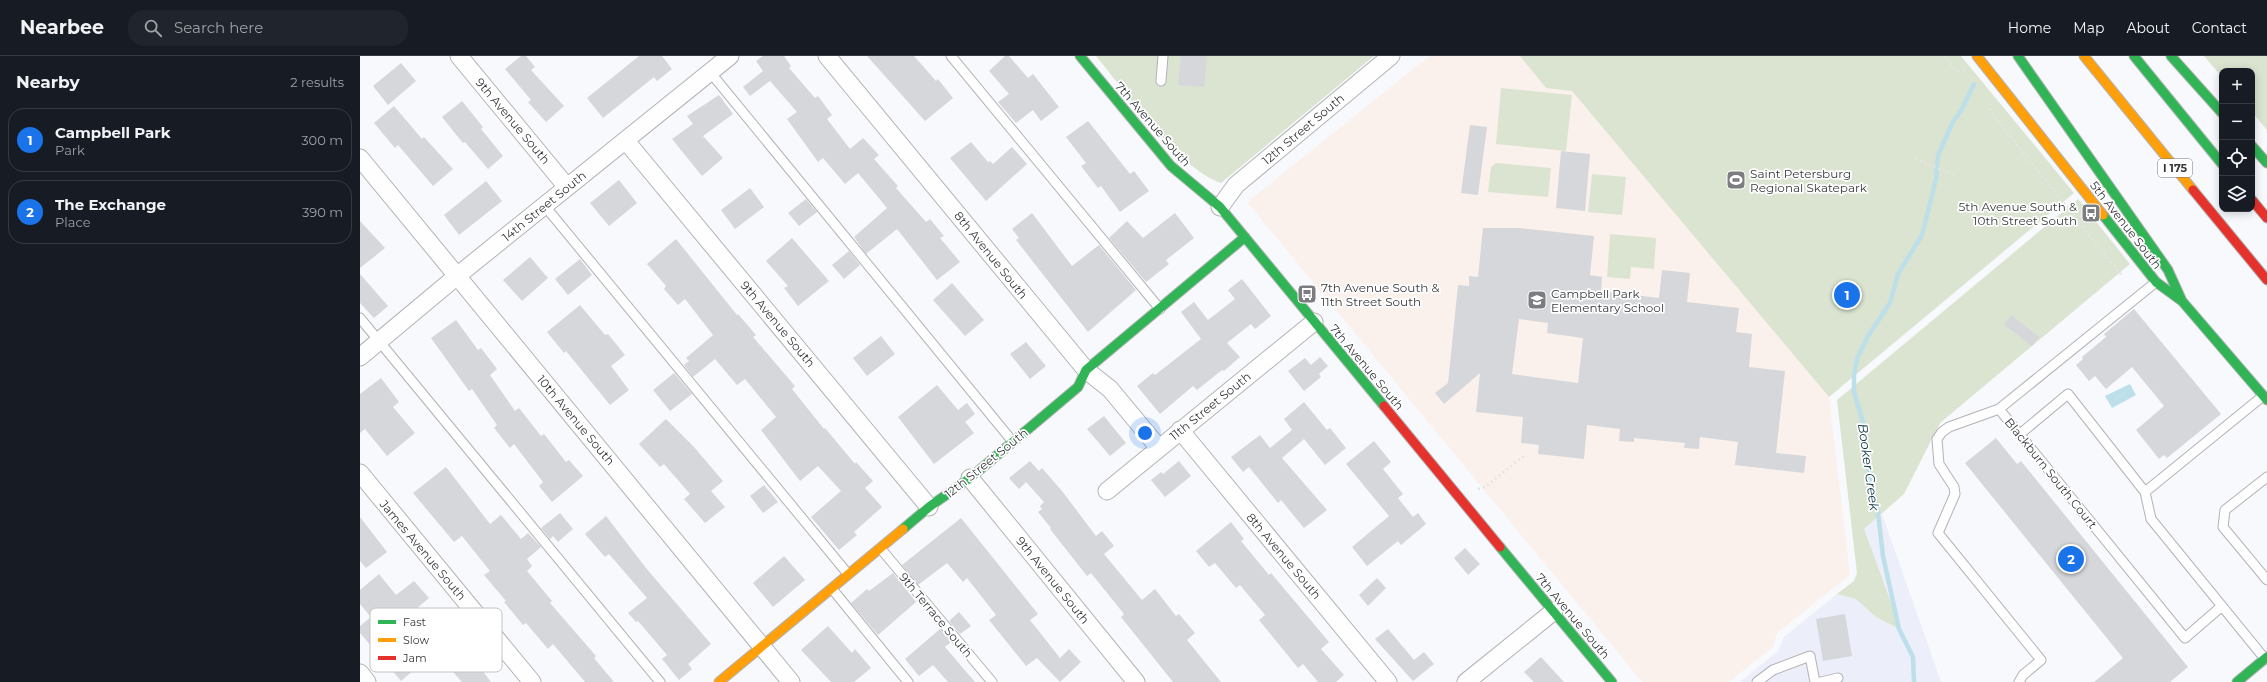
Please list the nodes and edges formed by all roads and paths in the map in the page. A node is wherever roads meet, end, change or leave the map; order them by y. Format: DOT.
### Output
graph roads {
  1 [pos="459,56"];
  2 [pos="730,56"];
  3 [pos="827,56"];
  4 [pos="951,56"];
  5 [pos="1080,56"];
  6 [pos="1164,56"];
  7 [pos="1391,56"];
  8 [pos="1944,56"];
  9 [pos="1977,56"];
  10 [pos="2018,56"];
  11 [pos="2084,56"];
  12 [pos="2134,56"];
  13 [pos="2170,56"];
  14 [pos="1968,70"];
  15 [pos="710,72"];
  16 [pos="1161,81"];
  17 [pos="1990,100"];
  18 [pos="2219,110"];
  19 [pos="626,140"];
  20 [pos="2255,149"];
  21 [pos="360,158"];
  22 [pos="1915,159"];
  23 [pos="2219,160"];
  24 [pos="2267,163"];
  25 [pos="1956,175"];
  26 [pos="567,187"];
  27 [pos="2255,204"];
  28 [pos="544,206"];
  29 [pos="1220,207"];
  30 [pos="2267,218"];
  31 [pos="1245,237"];
  32 [pos="457,276"];
  33 [pos="2123,277"];
  34 [pos="2267,280"];
  35 [pos="2156,282"];
  36 [pos="2182,301"];
  37 [pos="1160,308"];
  38 [pos="360,318"];
  39 [pos="1314,322"];
  40 [pos="379,342"];
  41 [pos="360,358"];
  42 [pos="1086,370"];
  43 [pos="2265,398"];
  44 [pos="1999,409"];
  45 [pos="1180,430"];
  46 [pos="2020,434"];
  47 [pos="1013,442"];
  48 [pos="1159,448"];
  49 [pos="1525,455"];
  50 [pos="360,473"];
  51 [pos="2267,477"];
  52 [pos="970,478"];
  53 [pos="1478,489"];
  54 [pos="1107,491"];
  55 [pos="2145,492"];
  56 [pos="929,507"];
  57 [pos="881,549"];
  58 [pos="849,576"];
  59 [pos="2267,580"];
  60 [pos="832,590"];
  61 [pos="2222,606"];
  62 [pos="471,608"];
  63 [pos="1554,611"];
  64 [pos="502,646"];
  65 [pos="762,646"];
  66 [pos="2266,658"];
  67 [pos="360,673"];
  68 [pos="1838,678"];
  69 [pos="2244,680"];
  70 [pos="367,682"];
  71 [pos="532,682"];
  72 [pos="660,682"];
  73 [pos="719,682"];
  74 [pos="791,682"];
  75 [pos="908,682"];
  76 [pos="992,682"];
  77 [pos="1136,682"];
  78 [pos="1388,682"];
  79 [pos="1466,682"];
  80 [pos="1612,682"];
  81 [pos="1757,682"];
  82 [pos="1815,682"];
  83 [pos="1821,682"];
  84 [pos="2019,682"];
  1 -- 26 [label="street, 9th Avenue South"];
  2 -- 15 [label="street, 14th Street South"];
  3 -- 42 [label="street, 8th Avenue South"];
  4 -- 37 [label="lane"];
  5 -- 29 [label="main road, 7th Avenue South"];
  6 -- 16 [label="lane"];
  7 -- 29 [label="street, 12th Street South"];
  8 -- 14 [label="path"];
  9 -- 35 [label="main road, 5th Avenue South"];
  10 -- 36 [label="main road"];
  11 -- 34 [label="main road, I 175"];
  12 -- 23 [label="main road"];
  13 -- 18 [label="main road"];
  15 -- 19 [label="street, 14th Street South"];
  15 -- 47 [label="lane"];
  17 -- 33 [label="path"];
  19 -- 26 [label="street, 14th Street South"];
  19 -- 56 [label="street, 9th Avenue South"];
  20 -- 24 [label="main road"];
  21 -- 32 [label="street, 10th Avenue South"];
  22 -- 25 [label="path"];
  26 -- 28 [label="street, 14th Street South"];
  27 -- 30 [label="main road"];
  28 -- 32 [label="street, 14th Street South"];
  28 -- 58 [label="lane"];
  29 -- 31 [label="main road, 7th Avenue South"];
  31 -- 37 [label="main road, 12th Street South"];
  31 -- 39 [label="main road, 7th Avenue South"];
  32 -- 40 [label="street, 14th Street South"];
  32 -- 65 [label="street, 10th Avenue South"];
  35 -- 36 [label="main road, 5th Avenue South"];
  35 -- 44 [label="lane, Blackburn South Court"];
  36 -- 43 [label="main road, 5th Avenue South"];
  37 -- 42 [label="main road, 12th Street South"];
  38 -- 40 [label="lane"];
  39 -- 45 [label="street, 11th Street South"];
  39 -- 63 [label="main road, 7th Avenue South"];
  40 -- 41 [label="street, 14th Street South"];
  40 -- 72 [label="lane"];
  42 -- 47 [label="main road, 12th Street South"];
  42 -- 48 [label="street, 8th Avenue South"];
  43 -- 55 [label="lane"];
  44 -- 46 [label="lane, Blackburn South Court"];
  44 -- 84 [label="lane"];
  45 -- 48 [label="street, 11th Street South"];
  45 -- 78 [label="street, 8th Avenue South"];
  46 -- 55 [label="lane"];
  46 -- 61 [label="lane, Blackburn South Court"];
  47 -- 52 [label="main road, 12th Street South"];
  48 -- 54 [label="street, 11th Street South"];
  49 -- 53 [label="path"];
  50 -- 62 [label="street, James Avenue South"];
  51 -- 59 [label="lane"];
  52 -- 56 [label="main road, 12th Street South"];
  52 -- 77 [label="street, 9th Avenue South"];
  55 -- 61 [label="lane"];
  56 -- 57 [label="main road, 12th Street South"];
  57 -- 58 [label="main road, 12th Street South"];
  57 -- 76 [label="lane, 9th Terrace South"];
  58 -- 60 [label="main road, 12th Street South"];
  60 -- 65 [label="main road, 12th Street South"];
  60 -- 75 [label="lane"];
  61 -- 66 [label="lane"];
  63 -- 79 [label="street"];
  63 -- 80 [label="main road, 7th Avenue South"];
  64 -- 71 [label="street, James Avenue South"];
  65 -- 73 [label="main road, 12th Street South"];
  65 -- 74 [label="street, 10th Avenue South"];
  66 -- 69 [label="main road"];
  67 -- 70 [label="street"];
  68 -- 83 [label="lane"];
  81 -- 82 [label="lane"];
}
